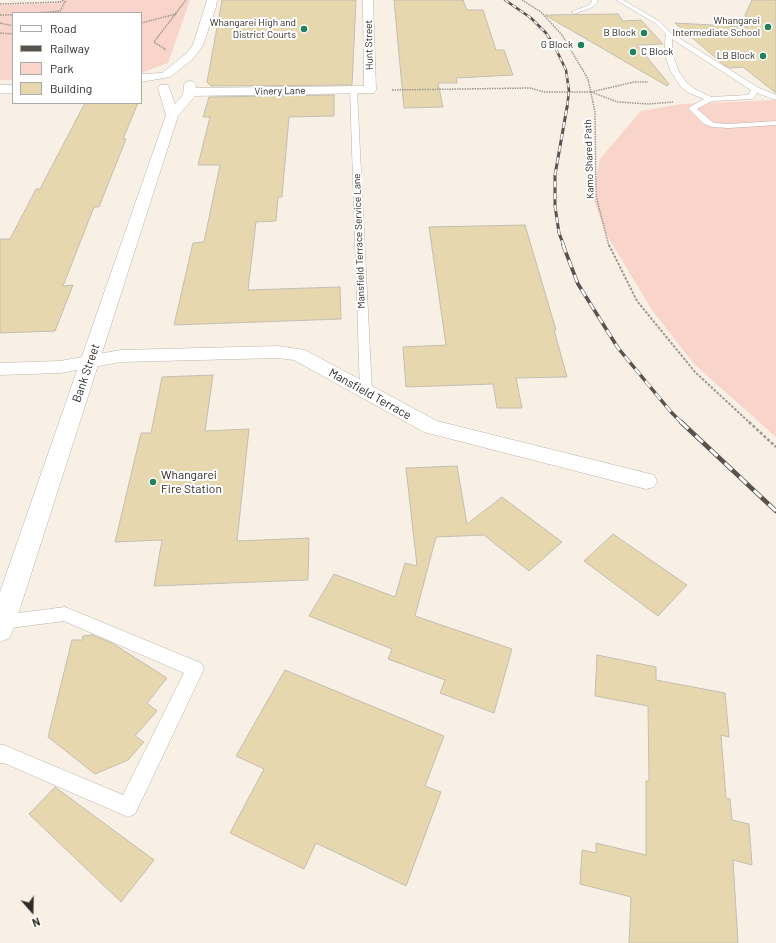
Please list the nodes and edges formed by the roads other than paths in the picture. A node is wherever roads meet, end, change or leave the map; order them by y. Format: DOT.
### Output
graph roads {
  1 [pos="212,0"];
  2 [pos="368,0"];
  3 [pos="594,0"];
  4 [pos="619,0"];
  5 [pos="574,12"];
  6 [pos="669,34"];
  7 [pos="190,56"];
  8 [pos="191,71"];
  9 [pos="142,78"];
  10 [pos="163,84"];
  11 [pos="142,88"];
  12 [pos="190,88"];
  13 [pos="0,89"];
  14 [pos="12,89"];
  15 [pos="370,90"];
  16 [pos="756,90"];
  17 [pos="353,91"];
  18 [pos="776,98"];
  19 [pos="707,100"];
  20 [pos="172,116"];
  21 [pos="776,122"];
  22 [pos="90,361"];
  23 [pos="0,369"];
  24 [pos="366,392"];
  25 [pos="646,481"];
  26 [pos="1,626"];
  27 [pos="0,754"];
  1 -- 7 [label="main road"];
  2 -- 15 [label="main road, Hunt Street"];
  3 -- 5 [label="lane"];
  4 -- 6 [label="lane"];
  6 -- 16 [label="lane"];
  6 -- 19 [label="lane"];
  7 -- 8 [label="main road"];
  7 -- 10 [label="main road"];
  9 -- 10 [label="main road"];
  10 -- 11 [label="main road"];
  10 -- 12 [label="main road"];
  10 -- 20 [label="main road"];
  12 -- 17 [label="main road, Vinery Lane"];
  12 -- 20 [label="main road, Bank Street"];
  13 -- 14 [label="main road"];
  15 -- 17 [label="main road, Vinery Lane"];
  16 -- 18 [label="lane"];
  16 -- 19 [label="lane"];
  17 -- 24 [label="lane, Mansfield Terrace Service Lane"];
  19 -- 21 [label="lane"];
  20 -- 22 [label="main road, Bank Street"];
  22 -- 23 [label="main road, Mansfield Terrace"];
  22 -- 24 [label="main road, Mansfield Terrace"];
  22 -- 26 [label="main road, Bank Street"];
  24 -- 25 [label="main road, Mansfield Terrace"];
  26 -- 27 [label="lane"];
}
